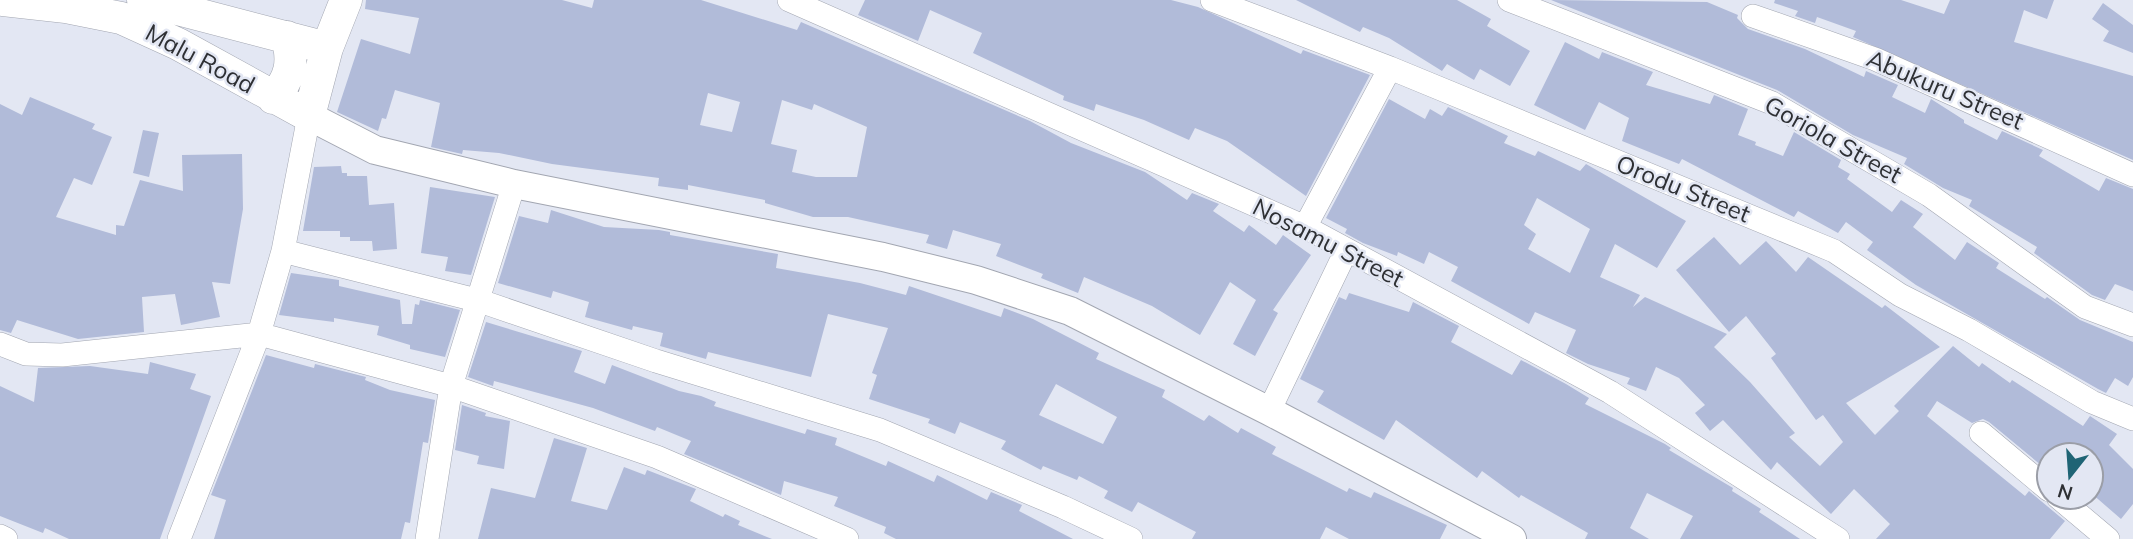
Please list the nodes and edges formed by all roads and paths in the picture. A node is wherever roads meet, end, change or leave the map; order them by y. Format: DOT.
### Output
graph roads {
  1 [pos="3,0"];
  2 [pos="144,0"];
  3 [pos="346,0"];
  4 [pos="789,0"];
  5 [pos="1212,0"];
  6 [pos="1509,0"];
  7 [pos="1753,16"];
  8 [pos="287,37"];
  9 [pos="327,48"];
  10 [pos="1390,68"];
  11 [pos="273,98"];
  12 [pos="317,121"];
  13 [pos="2133,175"];
  14 [pos="514,184"];
  15 [pos="1305,227"];
  16 [pos="283,251"];
  17 [pos="1346,251"];
  18 [pos="480,301"];
  19 [pos="2133,325"];
  20 [pos="259,334"];
  21 [pos="0,344"];
  22 [pos="451,386"];
  23 [pos="1269,411"];
  24 [pos="2133,419"];
  25 [pos="1981,433"];
  26 [pos="2035,478"];
  27 [pos="2075,511"];
  28 [pos="0,536"];
  29 [pos="6,539"];
  30 [pos="179,539"];
  31 [pos="427,539"];
  32 [pos="846,539"];
  33 [pos="1131,539"];
  34 [pos="1512,539"];
  35 [pos="1838,539"];
  36 [pos="2108,539"];
  1 -- 11 [label="main road, Malu Road"];
  2 -- 8 [label="main road, Malu Road"];
  3 -- 9 [label="main road"];
  4 -- 15 [label="street, Nosamu Street"];
  5 -- 10 [label="street, Orodu Street"];
  6 -- 19 [label="street, Goriola Street"];
  7 -- 13 [label="street, Abukuru Street"];
  8 -- 9 [label="main road, Malu Road"];
  8 -- 11 [label="main road"];
  9 -- 12 [label="main road"];
  10 -- 15 [label="street"];
  10 -- 24 [label="street, Orodu Street"];
  11 -- 12 [label="main road, Malu Road"];
  12 -- 14 [label="street"];
  12 -- 16 [label="street"];
  14 -- 18 [label="street"];
  14 -- 23 [label="street"];
  15 -- 17 [label="street, Nosamu Street"];
  16 -- 18 [label="street"];
  16 -- 20 [label="street"];
  17 -- 23 [label="street"];
  17 -- 35 [label="street, Nosamu Street"];
  18 -- 22 [label="street"];
  18 -- 33 [label="street"];
  20 -- 21 [label="street"];
  20 -- 22 [label="street"];
  20 -- 30 [label="street"];
  22 -- 31 [label="street"];
  22 -- 32 [label="street"];
  23 -- 34 [label="street"];
  25 -- 26 [label="street"];
  27 -- 36 [label="street"];
  28 -- 29 [label="street"];
}
